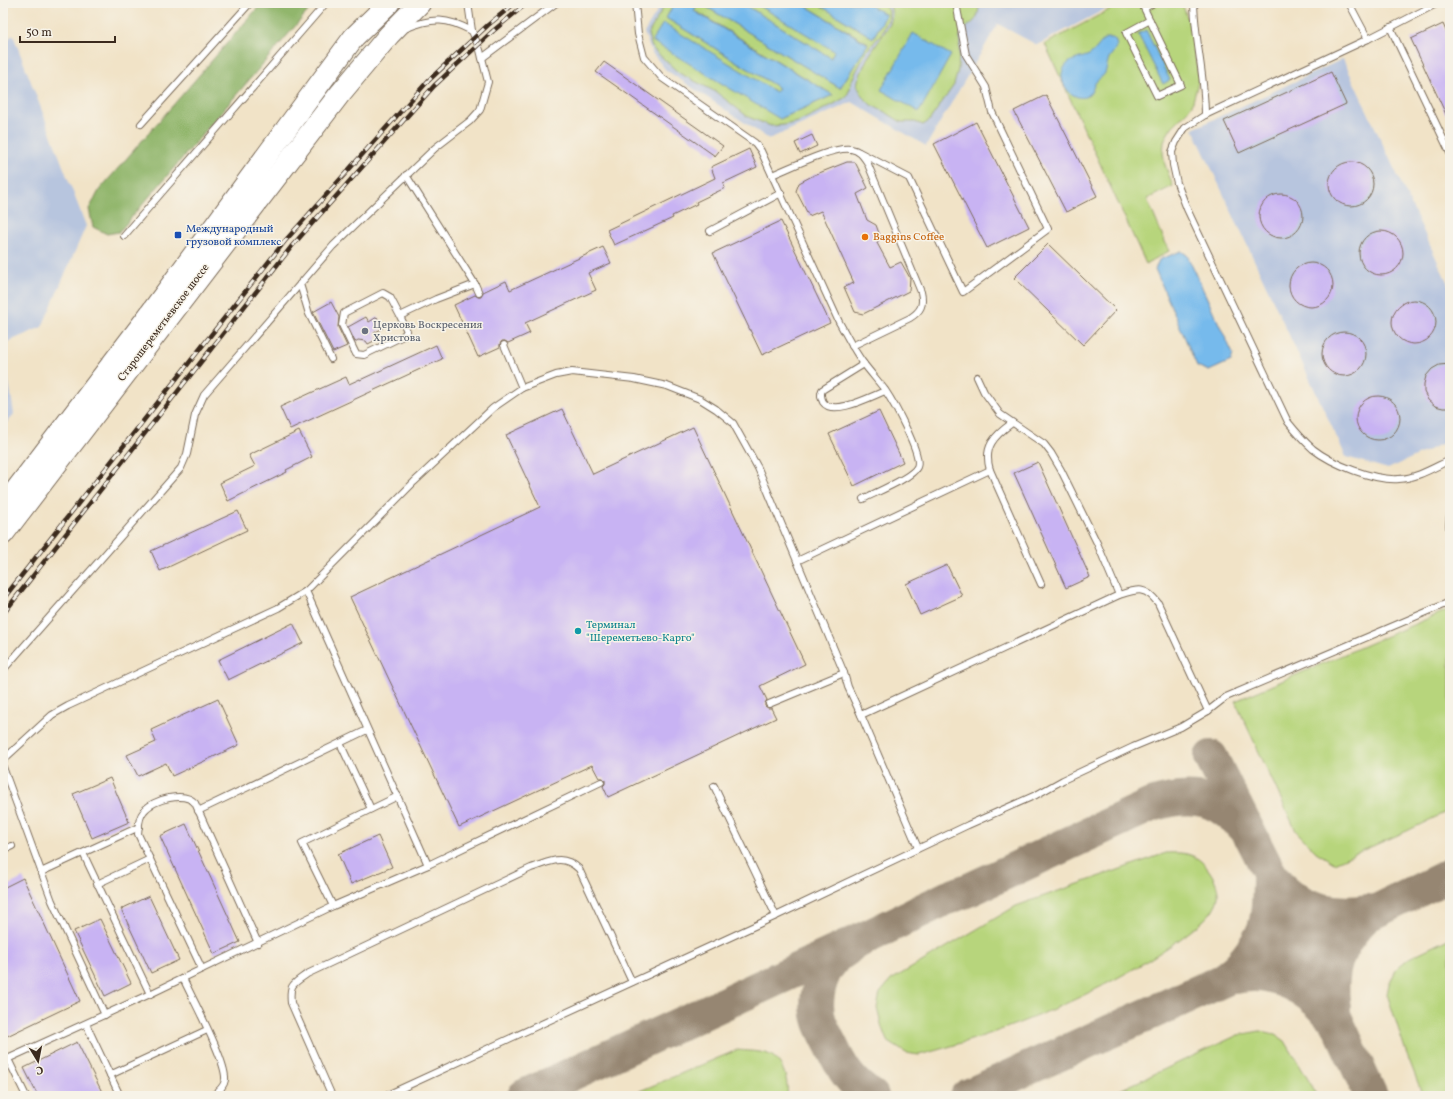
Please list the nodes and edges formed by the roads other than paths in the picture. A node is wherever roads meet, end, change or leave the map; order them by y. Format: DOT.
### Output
graph roads {
  1 [pos="250,3"];
  2 [pos="326,3"];
  3 [pos="389,3"];
  4 [pos="420,3"];
  5 [pos="468,3"];
  6 [pos="556,3"];
  7 [pos="635,3"];
  8 [pos="956,3"];
  9 [pos="1154,3"];
  10 [pos="1194,3"];
  11 [pos="1349,3"];
  12 [pos="1438,3"];
  13 [pos="1150,20"];
  14 [pos="1390,27"];
  15 [pos="472,31"];
  16 [pos="389,35"];
  17 [pos="1368,39"];
  18 [pos="482,58"];
  19 [pos="1205,115"];
  20 [pos="141,124"];
  21 [pos="859,152"];
  22 [pos="1450,152"];
  23 [pos="406,175"];
  24 [pos="772,175"];
  25 [pos="781,193"];
  26 [pos="710,231"];
  27 [pos="124,236"];
  28 [pos="300,284"];
  29 [pos="475,284"];
  30 [pos="479,294"];
  31 [pos="400,316"];
  32 [pos="504,345"];
  33 [pos="852,346"];
  34 [pos="331,359"];
  35 [pos="864,364"];
  36 [pos="977,377"];
  37 [pos="522,388"];
  38 [pos="885,391"];
  39 [pos="1012,423"];
  40 [pos="1450,460"];
  41 [pos="990,470"];
  42 [pos="863,498"];
  43 [pos="3,507"];
  44 [pos="1450,514"];
  45 [pos="3,534"];
  46 [pos="1450,537"];
  47 [pos="797,561"];
  48 [pos="1041,584"];
  49 [pos="306,591"];
  50 [pos="1119,595"];
  51 [pos="1450,602"];
  52 [pos="3,670"];
  53 [pos="844,673"];
  54 [pos="769,704"];
  55 [pos="1208,711"];
  56 [pos="862,715"];
  57 [pos="367,730"];
  58 [pos="340,743"];
  59 [pos="3,760"];
  60 [pos="3,767"];
  61 [pos="601,782"];
  62 [pos="714,786"];
  63 [pos="398,796"];
  64 [pos="371,809"];
  65 [pos="198,810"];
  66 [pos="138,827"];
  67 [pos="12,846"];
  68 [pos="918,848"];
  69 [pos="3,850"];
  70 [pos="83,853"];
  71 [pos="150,859"];
  72 [pos="428,865"];
  73 [pos="41,872"];
  74 [pos="97,884"];
  75 [pos="333,906"];
  76 [pos="776,916"];
  77 [pos="258,943"];
  78 [pos="202,969"];
  79 [pos="183,978"];
  80 [pos="632,982"];
  81 [pos="150,994"];
  82 [pos="105,1015"];
  83 [pos="86,1024"];
  84 [pos="207,1030"];
  85 [pos="6,1060"];
  86 [pos="110,1075"];
  87 [pos="26,1096"];
  88 [pos="120,1096"];
  89 [pos="212,1096"];
  90 [pos="332,1096"];
  91 [pos="385,1096"];
  1 -- 20 [label="lane"];
  2 -- 27 [label="lane"];
  3 -- 43 [label="main road, Старошереметьевское шоссе"];
  4 -- 16 [label="main road, Старошереметьевское шоссе"];
  5 -- 15 [label="lane"];
  6 -- 18 [label="lane"];
  7 -- 24 [label="lane"];
  8 -- 21 [label="lane"];
  9 -- 13 [label="lane"];
  10 -- 19 [label="lane"];
  11 -- 17 [label="lane"];
  12 -- 14 [label="lane"];
  13 -- 13 [label="lane"];
  14 -- 17 [label="lane"];
  14 -- 22 [label="lane"];
  15 -- 16 [label="lane"];
  15 -- 18 [label="lane"];
  16 -- 45 [label="main road, Старошереметьевское шоссе"];
  17 -- 19 [label="lane"];
  18 -- 23 [label="lane"];
  19 -- 40 [label="lane"];
  21 -- 24 [label="lane"];
  21 -- 33 [label="lane"];
  23 -- 28 [label="lane"];
  23 -- 29 [label="lane"];
  24 -- 25 [label="lane"];
  25 -- 26 [label="lane"];
  25 -- 33 [label="lane"];
  28 -- 34 [label="lane"];
  28 -- 52 [label="lane"];
  29 -- 30 [label="lane"];
  29 -- 31 [label="lane"];
  31 -- 31 [label="lane"];
  32 -- 37 [label="lane"];
  33 -- 35 [label="lane"];
  35 -- 38 [label="lane"];
  35 -- 38 [label="lane"];
  36 -- 39 [label="lane"];
  37 -- 47 [label="lane"];
  37 -- 49 [label="lane"];
  38 -- 42 [label="lane"];
  39 -- 41 [label="lane"];
  39 -- 50 [label="lane"];
  41 -- 47 [label="lane"];
  41 -- 48 [label="lane"];
  44 -- 46 [label="lane"];
  47 -- 53 [label="lane"];
  49 -- 57 [label="lane"];
  49 -- 59 [label="lane"];
  50 -- 55 [label="lane"];
  50 -- 56 [label="lane"];
  51 -- 55 [label="lane"];
  53 -- 54 [label="lane"];
  53 -- 56 [label="lane"];
  55 -- 68 [label="lane"];
  56 -- 68 [label="lane"];
  57 -- 58 [label="lane"];
  57 -- 63 [label="lane"];
  58 -- 64 [label="lane"];
  58 -- 65 [label="lane"];
  60 -- 73 [label="lane"];
  61 -- 72 [label="lane"];
  62 -- 76 [label="lane"];
  63 -- 64 [label="lane"];
  63 -- 72 [label="lane"];
  64 -- 75 [label="lane"];
  65 -- 66 [label="lane"];
  65 -- 77 [label="lane"];
  66 -- 70 [label="lane"];
  66 -- 71 [label="lane"];
  67 -- 69 [label="lane"];
  68 -- 76 [label="lane"];
  70 -- 73 [label="lane"];
  70 -- 74 [label="lane"];
  71 -- 74 [label="lane"];
  71 -- 78 [label="lane"];
  72 -- 75 [label="lane"];
  73 -- 82 [label="lane"];
  74 -- 81 [label="lane"];
  75 -- 77 [label="lane"];
  76 -- 80 [label="lane"];
  77 -- 78 [label="lane"];
  78 -- 79 [label="lane"];
  79 -- 81 [label="lane"];
  79 -- 84 [label="lane"];
  80 -- 90 [label="lane"];
  80 -- 91 [label="lane"];
  81 -- 82 [label="lane"];
  82 -- 83 [label="lane"];
  83 -- 85 [label="lane"];
  83 -- 86 [label="lane"];
  84 -- 86 [label="lane"];
  84 -- 89 [label="lane"];
  85 -- 87 [label="lane"];
  86 -- 88 [label="lane"];
}
